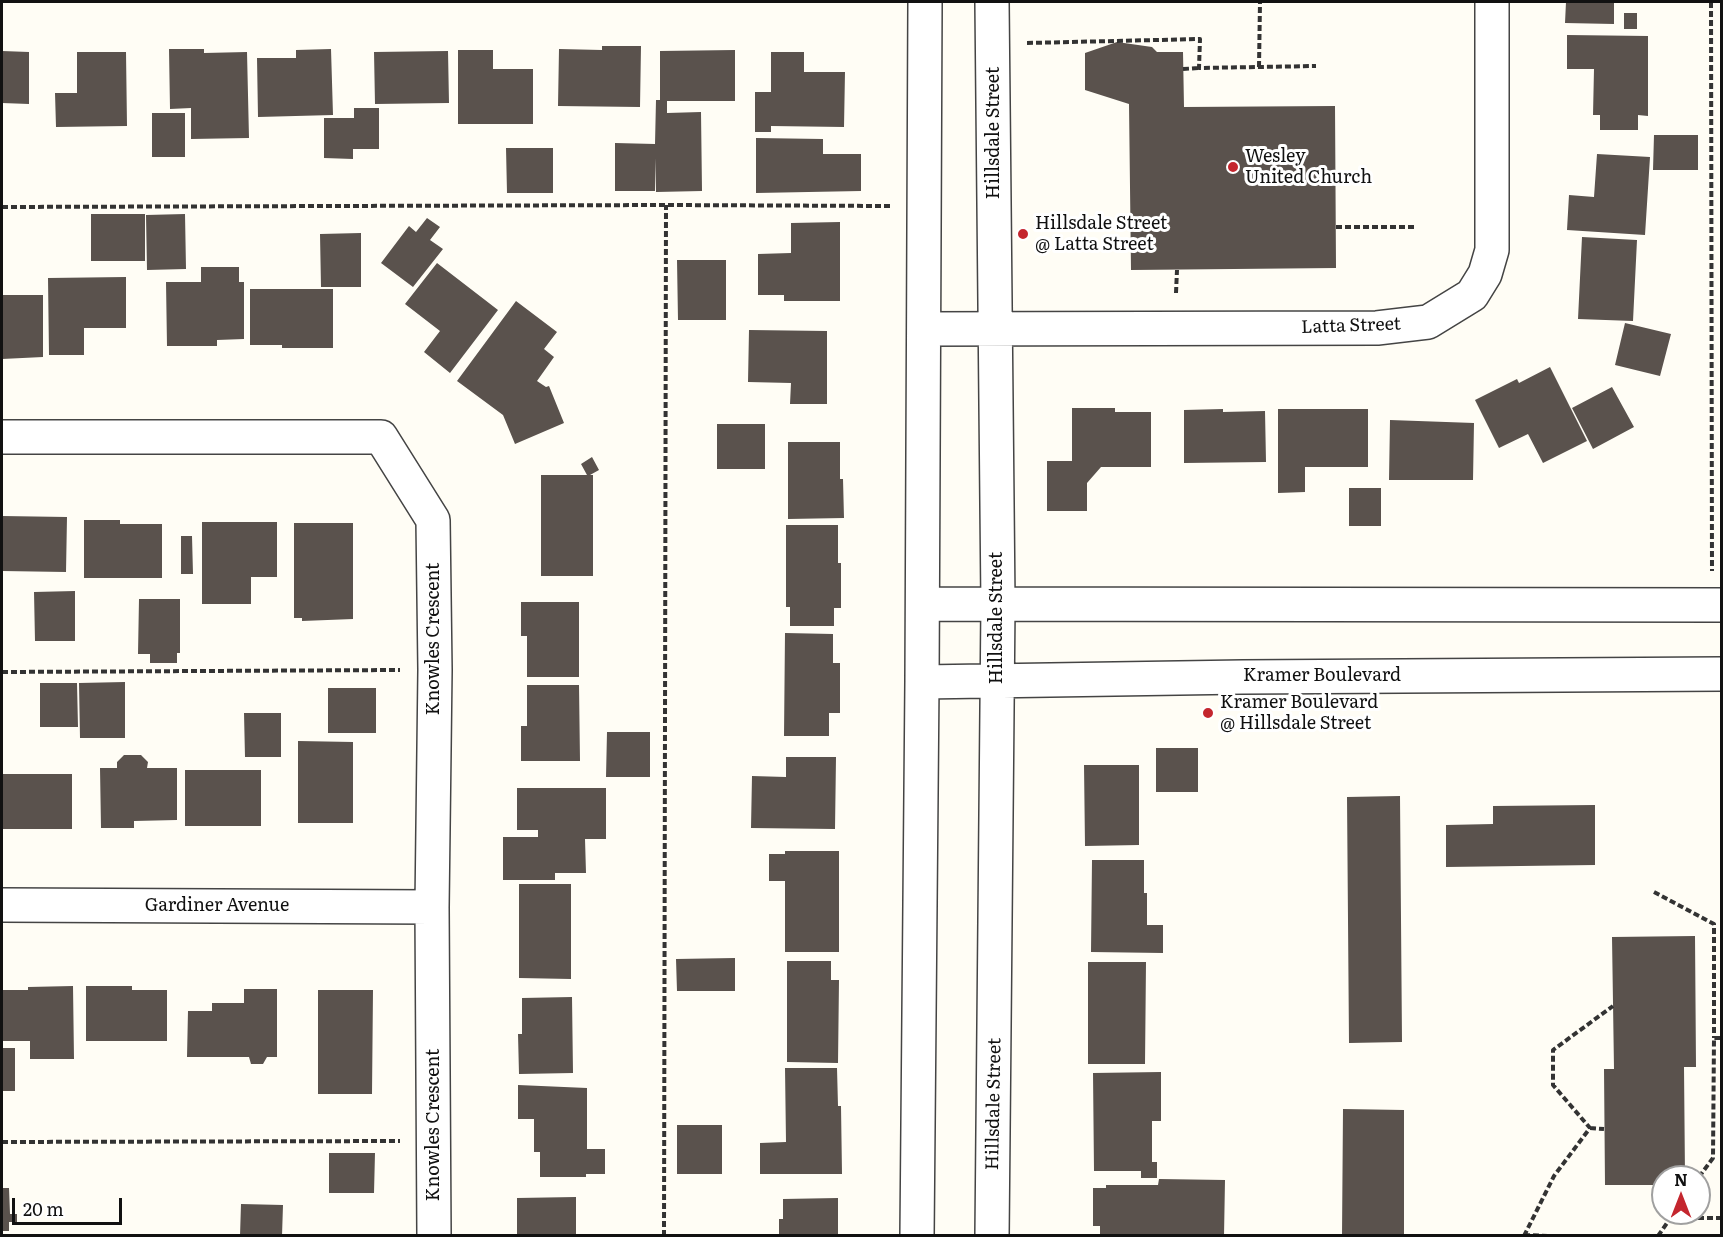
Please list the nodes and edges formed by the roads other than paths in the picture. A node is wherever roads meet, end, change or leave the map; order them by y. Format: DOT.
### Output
graph roads {
  1 [pos="925,2"];
  2 [pos="992,2"];
  3 [pos="1492,2"];
  4 [pos="924,329"];
  5 [pos="995,329"];
  6 [pos="2,437"];
  7 [pos="923,604"];
  8 [pos="998,604"];
  9 [pos="1717,605"];
  10 [pos="1722,674"];
  11 [pos="998,680"];
  12 [pos="922,682"];
  13 [pos="2,904"];
  14 [pos="432,908"];
  15 [pos="434,1236"];
  16 [pos="916,1236"];
  17 [pos="992,1236"];
  1 -- 4 [label="street"];
  2 -- 5 [label="street, Hillsdale Street"];
  3 -- 5 [label="street, Latta Street"];
  4 -- 5 [label="street, Latta Street"];
  4 -- 7 [label="street"];
  5 -- 8 [label="street, Hillsdale Street"];
  6 -- 14 [label="street, Knowles Crescent"];
  7 -- 8 [label="street"];
  7 -- 12 [label="street"];
  8 -- 9 [label="street"];
  8 -- 11 [label="street, Hillsdale Street"];
  10 -- 11 [label="street, Kramer Boulevard"];
  11 -- 12 [label="street, Kramer Boulevard"];
  11 -- 17 [label="street, Hillsdale Street"];
  12 -- 16 [label="street"];
  13 -- 14 [label="street, Gardiner Avenue"];
  14 -- 15 [label="street, Knowles Crescent"];
}
